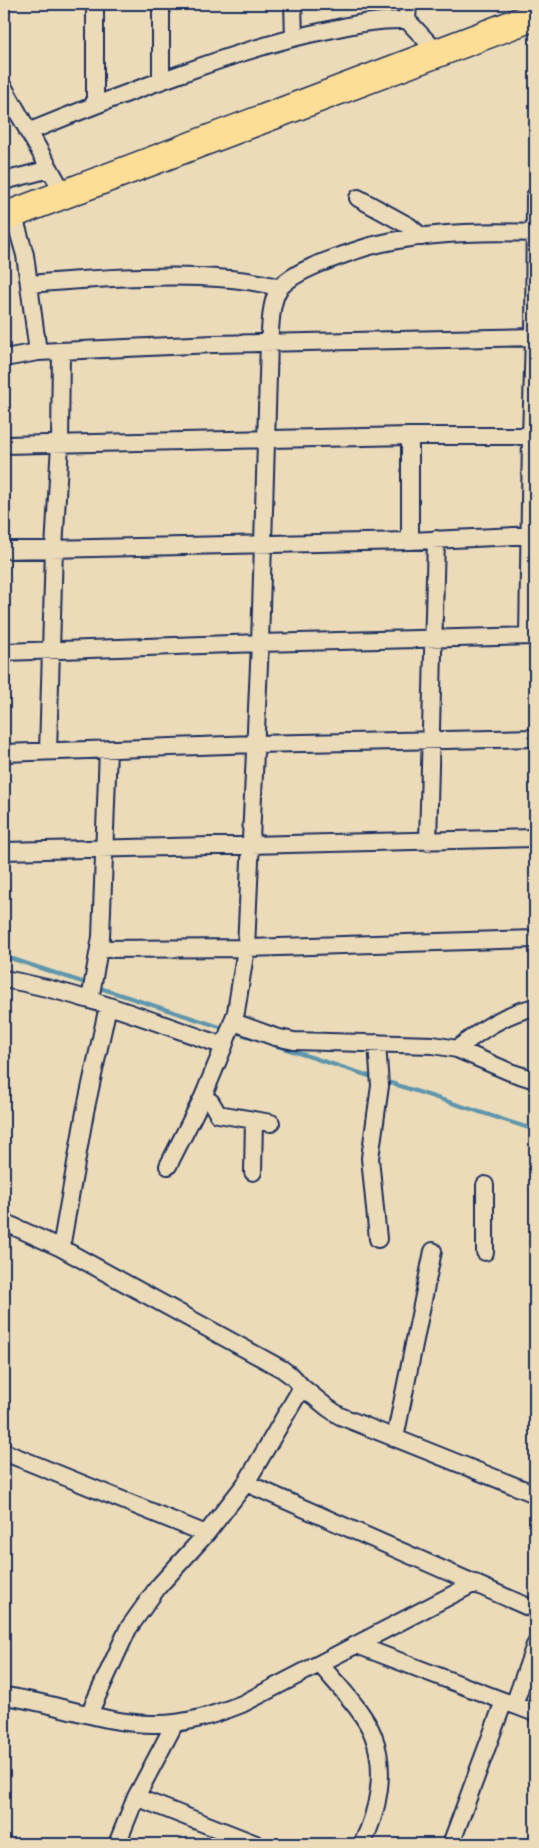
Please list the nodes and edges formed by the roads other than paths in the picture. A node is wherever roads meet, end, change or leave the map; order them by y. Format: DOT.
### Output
graph roads {
  1 [pos="95,4"];
  2 [pos="160,4"];
  3 [pos="293,4"];
  4 [pos="408,12"];
  5 [pos="535,16"];
  6 [pos="294,37"];
  7 [pos="438,53"];
  8 [pos="160,81"];
  9 [pos="4,88"];
  10 [pos="95,104"];
  11 [pos="28,132"];
  12 [pos="50,169"];
  13 [pos="4,181"];
  14 [pos="64,194"];
  15 [pos="535,196"];
  16 [pos="358,198"];
  17 [pos="8,215"];
  18 [pos="535,233"];
  19 [pos="422,237"];
  20 [pos="30,284"];
  21 [pos="280,288"];
  22 [pos="535,337"];
  23 [pos="269,342"];
  24 [pos="61,351"];
  25 [pos="38,352"];
  26 [pos="4,358"];
  27 [pos="410,436"];
  28 [pos="533,437"];
  29 [pos="266,439"];
  30 [pos="60,444"];
  31 [pos="4,445"];
  32 [pos="532,535"];
  33 [pos="436,540"];
  34 [pos="410,541"];
  35 [pos="263,545"];
  36 [pos="54,549"];
  37 [pos="4,550"];
  38 [pos="532,636"];
  39 [pos="432,639"];
  40 [pos="260,643"];
  41 [pos="51,651"];
  42 [pos="4,652"];
  43 [pos="535,738"];
  44 [pos="430,740"];
  45 [pos="255,744"];
  46 [pos="108,749"];
  47 [pos="48,751"];
  48 [pos="4,753"];
  49 [pos="535,838"];
  50 [pos="428,842"];
  51 [pos="251,846"];
  52 [pos="104,848"];
  53 [pos="4,851"];
  54 [pos="535,939"];
  55 [pos="246,948"];
  56 [pos="100,949"];
  57 [pos="4,979"];
  58 [pos="90,1000"];
  59 [pos="108,1006"];
  60 [pos="535,1007"];
  61 [pos="234,1022"];
  62 [pos="377,1043"];
  63 [pos="224,1046"];
  64 [pos="456,1049"];
  65 [pos="535,1080"];
  66 [pos="203,1097"];
  67 [pos="168,1166"];
  68 [pos="253,1172"];
  69 [pos="485,1185"];
  70 [pos="4,1222"];
  71 [pos="378,1239"];
  72 [pos="62,1248"];
  73 [pos="433,1251"];
  74 [pos="485,1252"];
  75 [pos="302,1387"];
  76 [pos="394,1438"];
  77 [pos="5,1457"];
  78 [pos="246,1483"];
  79 [pos="535,1494"];
  80 [pos="206,1534"];
  81 [pos="475,1583"];
  82 [pos="535,1610"];
  83 [pos="357,1644"];
  84 [pos="535,1645"];
  85 [pos="320,1664"];
  86 [pos="4,1696"];
  87 [pos="509,1703"];
  88 [pos="535,1713"];
  89 [pos="89,1714"];
  90 [pos="175,1723"];
  91 [pos="136,1797"];
  92 [pos="368,1842"];
  93 [pos="117,1844"];
  94 [pos="256,1844"];
  95 [pos="451,1844"];
  1 -- 10 [label="street"];
  2 -- 8 [label="street"];
  3 -- 6 [label="street"];
  4 -- 6 [label="street"];
  4 -- 7 [label="street"];
  5 -- 7 [label="highway"];
  6 -- 8 [label="street"];
  7 -- 14 [label="highway"];
  8 -- 10 [label="street"];
  9 -- 11 [label="street"];
  10 -- 11 [label="street"];
  11 -- 12 [label="street"];
  12 -- 13 [label="street"];
  12 -- 14 [label="street"];
  14 -- 17 [label="highway"];
  15 -- 18 [label="street"];
  16 -- 19 [label="street"];
  17 -- 20 [label="street"];
  18 -- 19 [label="street"];
  18 -- 22 [label="street"];
  19 -- 21 [label="street"];
  20 -- 21 [label="street"];
  20 -- 25 [label="street"];
  21 -- 23 [label="street"];
  22 -- 23 [label="street"];
  22 -- 28 [label="street"];
  23 -- 24 [label="street"];
  23 -- 29 [label="street"];
  24 -- 25 [label="street"];
  24 -- 30 [label="street"];
  25 -- 26 [label="street"];
  27 -- 28 [label="street"];
  27 -- 29 [label="street"];
  27 -- 34 [label="street"];
  28 -- 32 [label="street"];
  29 -- 30 [label="street"];
  29 -- 35 [label="street"];
  30 -- 31 [label="street"];
  30 -- 36 [label="street"];
  32 -- 33 [label="street"];
  32 -- 38 [label="street"];
  33 -- 34 [label="street"];
  33 -- 39 [label="street"];
  34 -- 35 [label="street"];
  35 -- 36 [label="street"];
  35 -- 40 [label="street"];
  36 -- 37 [label="street"];
  36 -- 41 [label="street"];
  38 -- 39 [label="street"];
  39 -- 40 [label="street"];
  39 -- 44 [label="street"];
  40 -- 41 [label="street"];
  40 -- 45 [label="street"];
  41 -- 42 [label="street"];
  41 -- 47 [label="street"];
  43 -- 44 [label="street"];
  44 -- 45 [label="street"];
  44 -- 50 [label="street"];
  45 -- 46 [label="street"];
  45 -- 51 [label="street"];
  46 -- 47 [label="street"];
  46 -- 52 [label="street"];
  47 -- 48 [label="street"];
  49 -- 50 [label="street"];
  50 -- 51 [label="street"];
  51 -- 52 [label="street"];
  51 -- 55 [label="street"];
  52 -- 53 [label="street"];
  52 -- 56 [label="street"];
  54 -- 55 [label="street"];
  55 -- 56 [label="street"];
  55 -- 61 [label="street"];
  56 -- 58 [label="street"];
  57 -- 58 [label="street"];
  58 -- 59 [label="street"];
  59 -- 63 [label="street"];
  59 -- 72 [label="street"];
  60 -- 64 [label="street"];
  61 -- 62 [label="street"];
  61 -- 63 [label="street"];
  62 -- 64 [label="street"];
  62 -- 71 [label="street"];
  63 -- 66 [label="street"];
  64 -- 65 [label="street"];
  66 -- 67 [label="street"];
  66 -- 68 [label="street"];
  69 -- 74 [label="street"];
  70 -- 72 [label="street"];
  72 -- 75 [label="street"];
  73 -- 76 [label="street"];
  75 -- 76 [label="street"];
  75 -- 78 [label="street"];
  76 -- 79 [label="street"];
  77 -- 80 [label="street"];
  78 -- 80 [label="street"];
  78 -- 81 [label="street"];
  80 -- 89 [label="street"];
  81 -- 82 [label="street"];
  81 -- 83 [label="street"];
  83 -- 85 [label="street"];
  83 -- 87 [label="street"];
  84 -- 87 [label="street"];
  85 -- 90 [label="street"];
  85 -- 92 [label="street"];
  86 -- 89 [label="street"];
  87 -- 88 [label="street"];
  87 -- 95 [label="street"];
  89 -- 90 [label="street"];
  90 -- 91 [label="street"];
  91 -- 93 [label="street"];
  91 -- 94 [label="street"];
}
